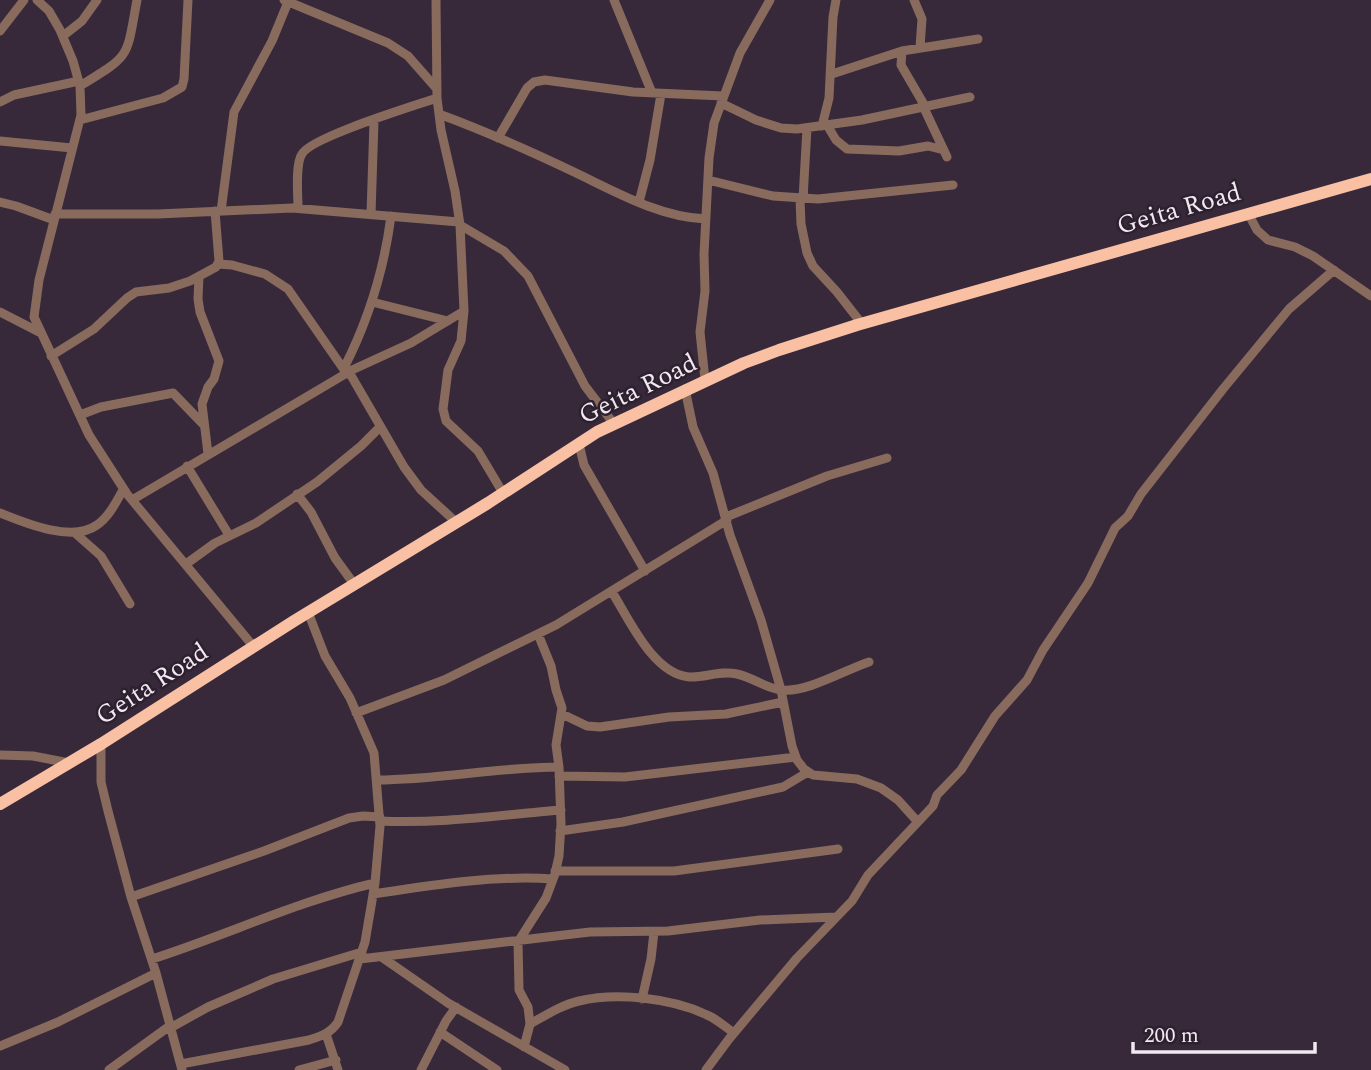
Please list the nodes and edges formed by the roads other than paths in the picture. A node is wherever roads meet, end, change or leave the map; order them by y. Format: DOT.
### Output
graph roads {
  1 [pos="24,0"];
  2 [pos="37,0"];
  3 [pos="97,0"];
  4 [pos="137,0"];
  5 [pos="188,0"];
  6 [pos="436,0"];
  7 [pos="614,0"];
  8 [pos="770,0"];
  9 [pos="836,0"];
  10 [pos="914,0"];
  11 [pos="286,1"];
  12 [pos="0,31"];
  13 [pos="63,36"];
  14 [pos="978,39"];
  15 [pos="920,47"];
  16 [pos="902,51"];
  17 [pos="832,74"];
  18 [pos="79,83"];
  19 [pos="437,94"];
  20 [pos="656,94"];
  21 [pos="970,97"];
  22 [pos="722,99"];
  23 [pos="0,102"];
  24 [pos="925,108"];
  25 [pos="439,114"];
  26 [pos="80,120"];
  27 [pos="374,121"];
  28 [pos="824,126"];
  29 [pos="807,128"];
  30 [pos="498,138"];
  31 [pos="0,141"];
  32 [pos="72,148"];
  33 [pos="1371,179"];
  34 [pos="708,180"];
  35 [pos="953,185"];
  36 [pos="802,199"];
  37 [pos="0,202"];
  38 [pos="639,202"];
  39 [pos="298,208"];
  40 [pos="218,211"];
  41 [pos="1248,213"];
  42 [pos="371,214"];
  43 [pos="391,216"];
  44 [pos="55,217"];
  45 [pos="706,219"];
  46 [pos="460,223"];
  47 [pos="218,264"];
  48 [pos="1334,270"];
  49 [pos="199,276"];
  50 [pos="1371,296"];
  51 [pos="372,302"];
  52 [pos="464,311"];
  53 [pos="0,312"];
  54 [pos="449,321"];
  55 [pos="862,324"];
  56 [pos="39,332"];
  57 [pos="51,356"];
  58 [pos="347,371"];
  59 [pos="705,380"];
  60 [pos="685,390"];
  61 [pos="80,415"];
  62 [pos="614,424"];
  63 [pos="204,425"];
  64 [pos="380,426"];
  65 [pos="579,444"];
  66 [pos="208,454"];
  67 [pos="887,458"];
  68 [pos="187,466"];
  69 [pos="123,490"];
  70 [pos="503,493"];
  71 [pos="297,494"];
  72 [pos="132,500"];
  73 [pos="0,513"];
  74 [pos="727,518"];
  75 [pos="456,522"];
  76 [pos="73,532"];
  77 [pos="229,535"];
  78 [pos="186,564"];
  79 [pos="645,571"];
  80 [pos="354,584"];
  81 [pos="612,592"];
  82 [pos="130,604"];
  83 [pos="308,612"];
  84 [pos="538,634"];
  85 [pos="253,646"];
  86 [pos="869,662"];
  87 [pos="781,690"];
  88 [pos="783,702"];
  89 [pos="356,713"];
  90 [pos="562,714"];
  91 [pos="101,744"];
  92 [pos="0,755"];
  93 [pos="796,757"];
  94 [pos="69,763"];
  95 [pos="559,772"];
  96 [pos="808,772"];
  97 [pos="377,780"];
  98 [pos="0,804"];
  99 [pos="561,810"];
  100 [pos="380,819"];
  101 [pos="917,821"];
  102 [pos="560,831"];
  103 [pos="838,849"];
  104 [pos="554,875"];
  105 [pos="375,883"];
  106 [pos="373,894"];
  107 [pos="131,897"];
  108 [pos="836,917"];
  109 [pos="654,932"];
  110 [pos="518,942"];
  111 [pos="361,956"];
  112 [pos="383,958"];
  113 [pos="152,959"];
  114 [pos="156,973"];
  115 [pos="642,999"];
  116 [pos="456,1007"];
  117 [pos="530,1024"];
  118 [pos="172,1026"];
  119 [pos="440,1032"];
  120 [pos="734,1033"];
  121 [pos="326,1034"];
  122 [pos="0,1046"];
  123 [pos="524,1047"];
  124 [pos="337,1065"];
  125 [pos="551,1066"];
  126 [pos="182,1067"];
  127 [pos="109,1070"];
  128 [pos="299,1070"];
  129 [pos="421,1070"];
  130 [pos="497,1070"];
  131 [pos="565,1070"];
  132 [pos="706,1070"];
  1 -- 12 [label="street"];
  2 -- 13 [label="street"];
  3 -- 13 [label="street"];
  4 -- 18 [label="street"];
  5 -- 26 [label="street"];
  6 -- 19 [label="street"];
  7 -- 20 [label="street"];
  8 -- 22 [label="street"];
  9 -- 17 [label="street"];
  10 -- 15 [label="street"];
  11 -- 19 [label="street"];
  11 -- 40 [label="street"];
  13 -- 18 [label="street"];
  14 -- 15 [label="street"];
  15 -- 16 [label="street"];
  16 -- 17 [label="street"];
  16 -- 24 [label="street"];
  17 -- 28 [label="street"];
  18 -- 23 [label="street"];
  18 -- 26 [label="street"];
  19 -- 25 [label="street"];
  19 -- 27 [label="street"];
  20 -- 22 [label="street"];
  20 -- 30 [label="street"];
  20 -- 38 [label="street"];
  21 -- 24 [label="street"];
  22 -- 29 [label="street"];
  22 -- 34 [label="street"];
  24 -- 28 [label="street"];
  24 -- 28 [label="street"];
  25 -- 30 [label="street"];
  25 -- 46 [label="street"];
  26 -- 32 [label="street"];
  27 -- 39 [label="street"];
  27 -- 42 [label="street"];
  28 -- 29 [label="street"];
  29 -- 36 [label="street"];
  30 -- 38 [label="street"];
  31 -- 32 [label="street"];
  32 -- 44 [label="street"];
  33 -- 41 [label="highway, Geita Road"];
  34 -- 36 [label="street"];
  34 -- 45 [label="street"];
  35 -- 36 [label="street"];
  36 -- 55 [label="street"];
  37 -- 44 [label="street"];
  38 -- 45 [label="street"];
  39 -- 40 [label="street"];
  39 -- 42 [label="street"];
  40 -- 44 [label="street"];
  40 -- 47 [label="street"];
  41 -- 48 [label="street"];
  41 -- 55 [label="highway, Geita Road"];
  42 -- 43 [label="street"];
  43 -- 46 [label="street"];
  43 -- 51 [label="street"];
  44 -- 56 [label="street"];
  45 -- 59 [label="street"];
  46 -- 52 [label="street"];
  46 -- 62 [label="street"];
  47 -- 49 [label="street"];
  47 -- 58 [label="street"];
  48 -- 50 [label="street"];
  48 -- 101 [label="street"];
  49 -- 57 [label="street"];
  49 -- 63 [label="street"];
  51 -- 54 [label="street"];
  51 -- 58 [label="street"];
  52 -- 54 [label="street"];
  52 -- 70 [label="street"];
  53 -- 56 [label="street"];
  54 -- 58 [label="street"];
  55 -- 59 [label="highway, Geita Road"];
  56 -- 57 [label="street"];
  57 -- 61 [label="street"];
  58 -- 64 [label="street"];
  58 -- 66 [label="street"];
  59 -- 60 [label="highway, Geita Road"];
  60 -- 62 [label="highway, Geita Road"];
  60 -- 74 [label="street"];
  61 -- 63 [label="street"];
  61 -- 69 [label="street"];
  62 -- 65 [label="highway, Geita Road"];
  63 -- 66 [label="street"];
  64 -- 71 [label="street"];
  64 -- 75 [label="street"];
  65 -- 70 [label="highway, Geita Road"];
  65 -- 79 [label="street"];
  66 -- 68 [label="street"];
  67 -- 74 [label="street"];
  68 -- 72 [label="street"];
  68 -- 77 [label="street"];
  69 -- 72 [label="street"];
  69 -- 76 [label="street"];
  70 -- 75 [label="highway, Geita Road"];
  71 -- 77 [label="street"];
  71 -- 80 [label="street"];
  72 -- 78 [label="street"];
  73 -- 76 [label="street"];
  74 -- 79 [label="street"];
  74 -- 87 [label="street"];
  75 -- 80 [label="highway, Geita Road"];
  76 -- 82 [label="street"];
  77 -- 78 [label="street"];
  78 -- 85 [label="street"];
  79 -- 81 [label="street"];
  80 -- 83 [label="highway, Geita Road"];
  81 -- 84 [label="street"];
  81 -- 87 [label="street"];
  83 -- 85 [label="highway, Geita Road"];
  83 -- 89 [label="street"];
  84 -- 89 [label="street"];
  84 -- 90 [label="street"];
  85 -- 91 [label="highway, Geita Road"];
  86 -- 87 [label="street"];
  87 -- 88 [label="street"];
  88 -- 90 [label="street"];
  88 -- 93 [label="street"];
  89 -- 97 [label="street"];
  90 -- 95 [label="street"];
  91 -- 94 [label="highway, Geita Road"];
  91 -- 107 [label="street"];
  92 -- 94 [label="street"];
  93 -- 95 [label="street"];
  93 -- 96 [label="street"];
  94 -- 98 [label="highway, Geita Road"];
  95 -- 97 [label="street"];
  95 -- 99 [label="street"];
  96 -- 101 [label="street"];
  96 -- 102 [label="street"];
  97 -- 100 [label="street"];
  99 -- 100 [label="street"];
  99 -- 102 [label="street"];
  100 -- 105 [label="street"];
  100 -- 107 [label="street"];
  101 -- 108 [label="street"];
  102 -- 104 [label="street"];
  103 -- 104 [label="street"];
  104 -- 106 [label="street"];
  104 -- 110 [label="street"];
  105 -- 106 [label="street"];
  105 -- 113 [label="street"];
  106 -- 111 [label="street"];
  107 -- 113 [label="street"];
  108 -- 109 [label="street"];
  108 -- 120 [label="street"];
  109 -- 110 [label="street"];
  109 -- 115 [label="street"];
  110 -- 112 [label="street"];
  110 -- 117 [label="street"];
  111 -- 112 [label="street"];
  111 -- 118 [label="street"];
  111 -- 121 [label="street"];
  112 -- 116 [label="street"];
  113 -- 114 [label="street"];
  114 -- 118 [label="street"];
  114 -- 122 [label="street"];
  115 -- 117 [label="street"];
  115 -- 120 [label="street"];
  116 -- 119 [label="street"];
  116 -- 123 [label="street"];
  117 -- 123 [label="street"];
  118 -- 126 [label="street"];
  118 -- 127 [label="street"];
  119 -- 129 [label="street"];
  119 -- 130 [label="street"];
  120 -- 132 [label="street"];
  121 -- 124 [label="street"];
  121 -- 126 [label="street"];
  123 -- 125 [label="street"];
  124 -- 128 [label="street"];
  125 -- 131 [label="street"];
}
